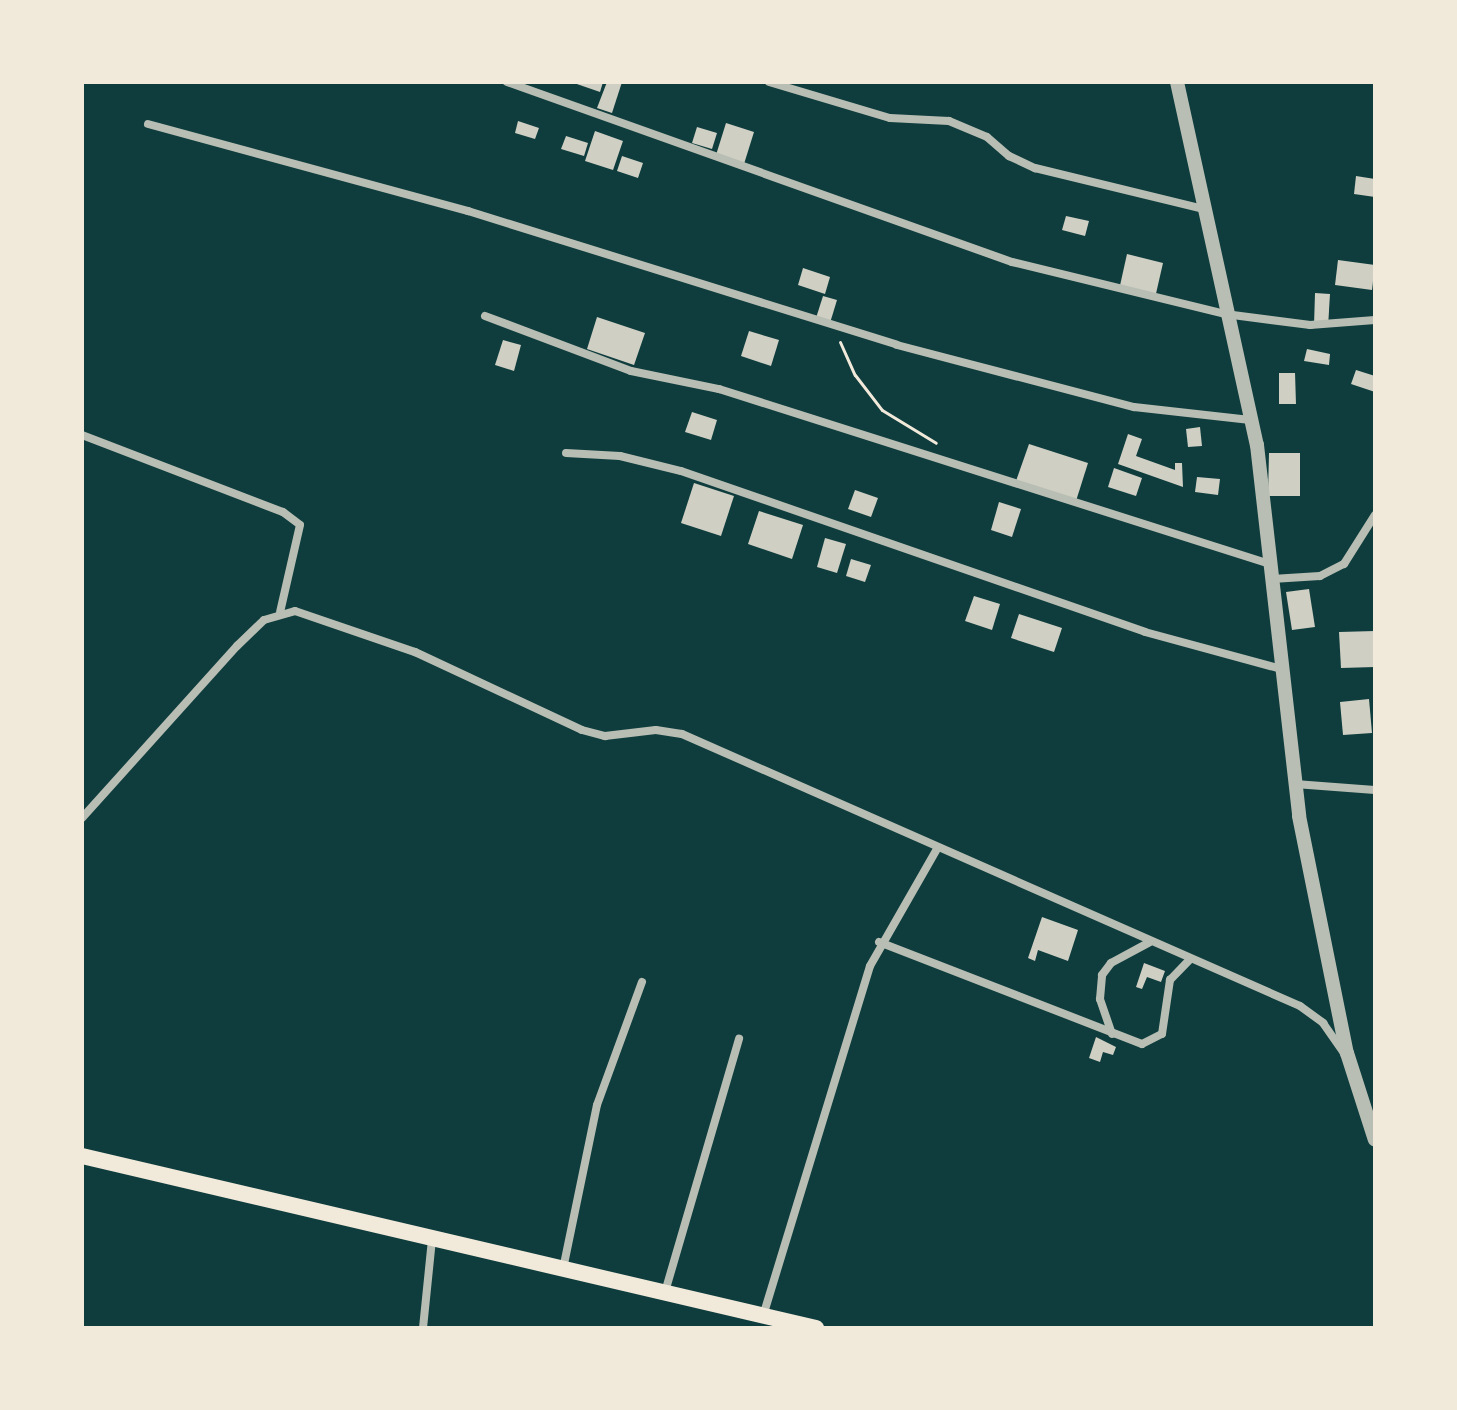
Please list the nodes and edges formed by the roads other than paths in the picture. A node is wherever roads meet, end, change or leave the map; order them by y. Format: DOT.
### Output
graph roads {
  1 [pos="507,82"];
  2 [pos="769,82"];
  3 [pos="1177,82"];
  4 [pos="148,124"];
  5 [pos="1203,209"];
  6 [pos="1225,314"];
  7 [pos="485,316"];
  8 [pos="1375,320"];
  9 [pos="1250,420"];
  10 [pos="82,435"];
  11 [pos="566,453"];
  12 [pos="1375,515"];
  13 [pos="1271,572"];
  14 [pos="280,612"];
  15 [pos="1281,669"];
  16 [pos="1295,784"];
  17 [pos="1375,790"];
  18 [pos="82,818"];
  19 [pos="937,849"];
  20 [pos="879,942"];
  21 [pos="1150,942"];
  22 [pos="1190,959"];
  23 [pos="642,982"];
  24 [pos="1112,1034"];
  25 [pos="739,1039"];
  26 [pos="1350,1063"];
  27 [pos="1368,1097"];
  28 [pos="1375,1140"];
  29 [pos="82,1156"];
  30 [pos="432,1238"];
  31 [pos="563,1269"];
  32 [pos="665,1292"];
  33 [pos="763,1316"];
  34 [pos="423,1328"];
  35 [pos="816,1328"];
  1 -- 6 [label="street"];
  2 -- 5 [label="street"];
  3 -- 5 [label="street"];
  4 -- 9 [label="street"];
  5 -- 6 [label="street"];
  6 -- 8 [label="street"];
  6 -- 9 [label="street"];
  7 -- 13 [label="street"];
  9 -- 13 [label="street"];
  10 -- 14 [label="street"];
  11 -- 15 [label="street"];
  12 -- 13 [label="street"];
  13 -- 15 [label="street"];
  14 -- 18 [label="street"];
  14 -- 19 [label="street"];
  15 -- 16 [label="street"];
  16 -- 17 [label="street"];
  16 -- 26 [label="street"];
  19 -- 20 [label="street"];
  19 -- 21 [label="street"];
  20 -- 24 [label="street"];
  20 -- 33 [label="street"];
  21 -- 22 [label="street"];
  21 -- 24 [label="street"];
  22 -- 24 [label="street"];
  22 -- 26 [label="street"];
  23 -- 31 [label="street"];
  25 -- 32 [label="street"];
  26 -- 27 [label="street"];
  27 -- 28 [label="street"];
  29 -- 30 [label="main road"];
  30 -- 31 [label="main road"];
  30 -- 34 [label="street"];
  31 -- 32 [label="main road"];
  32 -- 33 [label="main road"];
  33 -- 35 [label="main road"];
}
